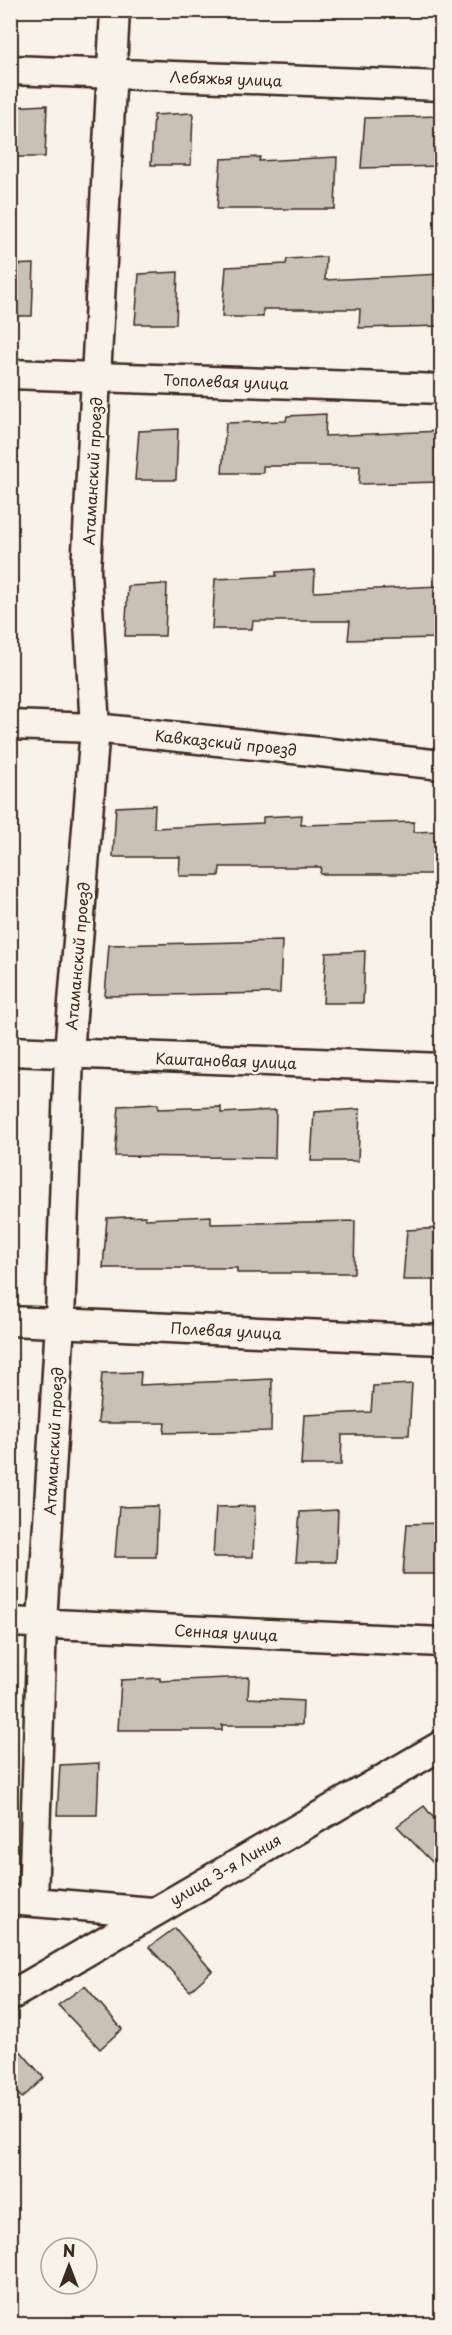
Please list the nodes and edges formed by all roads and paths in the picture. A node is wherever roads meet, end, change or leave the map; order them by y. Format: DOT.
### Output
graph roads {
  1 [pos="115,10"];
  2 [pos="10,70"];
  3 [pos="111,74"];
  4 [pos="441,86"];
  5 [pos="10,374"];
  6 [pos="98,376"];
  7 [pos="441,389"];
  8 [pos="10,725"];
  9 [pos="95,728"];
  10 [pos="441,765"];
  11 [pos="10,1051"];
  12 [pos="69,1053"];
  13 [pos="441,1068"];
  14 [pos="10,1321"];
  15 [pos="60,1322"];
  16 [pos="441,1340"];
  17 [pos="10,1622"];
  18 [pos="42,1623"];
  19 [pos="441,1642"];
  20 [pos="441,1745"];
  21 [pos="22,1901"];
  22 [pos="152,1911"];
  23 [pos="10,1996"];
  1 -- 3 [label="street, Атаманский проезд"];
  2 -- 3 [label="street, Лебяжья улица"];
  3 -- 4 [label="street, Лебяжья улица"];
  3 -- 6 [label="street, Атаманский проезд"];
  5 -- 6 [label="street, Тополевая улица"];
  6 -- 7 [label="street, Тополевая улица"];
  6 -- 9 [label="street, Атаманский проезд"];
  8 -- 9 [label="street, Кавказский проезд"];
  9 -- 10 [label="street, Кавказский проезд"];
  9 -- 12 [label="street, Атаманский проезд"];
  11 -- 12 [label="street, Каштановая улица"];
  12 -- 13 [label="street, Каштановая улица"];
  12 -- 15 [label="street, Атаманский проезд"];
  14 -- 15 [label="street, Полевая улица"];
  15 -- 16 [label="street, Полевая улица"];
  15 -- 18 [label="street, Атаманский проезд"];
  17 -- 18 [label="street, Сенная улица"];
  18 -- 19 [label="street, Сенная улица"];
  18 -- 21 [label="street, Атаманский проезд"];
  20 -- 22 [label="street, улица 3-я Линия"];
  21 -- 22 [label="street"];
  22 -- 23 [label="street, улица 3-я Линия"];
}
